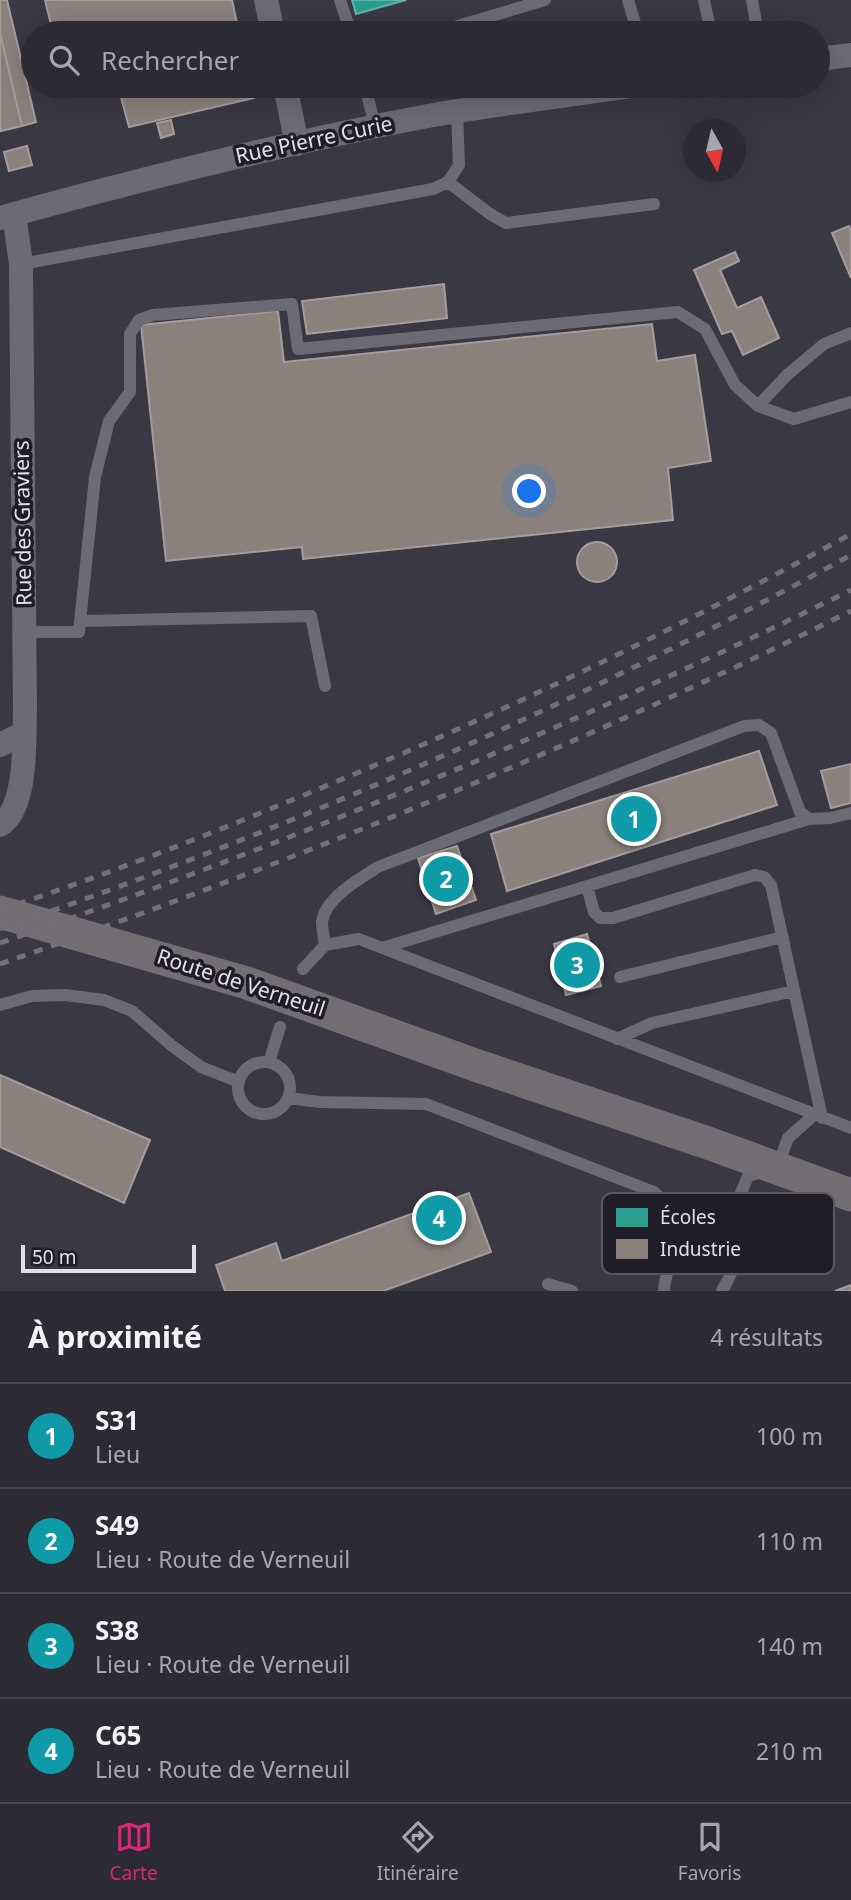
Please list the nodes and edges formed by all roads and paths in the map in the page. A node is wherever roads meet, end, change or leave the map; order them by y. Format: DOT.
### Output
graph roads {
  1 [pos="266,0"];
  2 [pos="340,0"];
  3 [pos="545,0"];
  4 [pos="628,0"];
  5 [pos="704,0"];
  6 [pos="752,0"];
  7 [pos="270,21"];
  8 [pos="347,21"];
  9 [pos="474,21"];
  10 [pos="634,21"];
  11 [pos="708,21"];
  12 [pos="756,21"];
  13 [pos="851,55"];
  14 [pos="830,58"];
  15 [pos="287,98"];
  16 [pos="368,98"];
  17 [pos="551,98"];
  18 [pos="457,112"];
  19 [pos="375,126"];
  20 [pos="297,144"];
  21 [pos="448,182"];
  22 [pos="654,204"];
  23 [pos="7,216"];
  24 [pos="21,264"];
  25 [pos="851,332"];
  26 [pos="851,402"];
  27 [pos="758,406"];
  28 [pos="80,621"];
  29 [pos="24,632"];
  30 [pos="325,686"];
  31 [pos="24,733"];
  32 [pos="0,745"];
  33 [pos="851,813"];
  34 [pos="809,819"];
  35 [pos="0,825"];
  36 [pos="587,886"];
  37 [pos="0,912"];
  38 [pos="782,937"];
  39 [pos="325,945"];
  40 [pos="382,948"];
  41 [pos="303,969"];
  42 [pos="620,977"];
  43 [pos="794,990"];
  44 [pos="0,1005"];
  45 [pos="280,1027"];
  46 [pos="617,1039"];
  47 [pos="269,1062"];
  48 [pos="239,1082"];
  49 [pos="288,1098"];
  50 [pos="818,1117"];
  51 [pos="851,1128"];
  52 [pos="763,1172"];
  53 [pos="655,1193"];
  54 [pos="746,1193"];
  55 [pos="806,1193"];
  56 [pos="851,1195"];
  57 [pos="834,1207"];
  58 [pos="851,1215"];
  59 [pos="730,1274"];
  60 [pos="548,1284"];
  61 [pos="572,1291"];
  62 [pos="722,1291"];
  1 -- 7 [label="street"];
  2 -- 8 [label="lane"];
  3 -- 9 [label="lane"];
  4 -- 10 [label="lane"];
  5 -- 11 [label="lane"];
  6 -- 12 [label="lane"];
  13 -- 14 [label="street"];
  15 -- 20 [label="street"];
  16 -- 19 [label="lane"];
  17 -- 18 [label="street, Rue Pierre Curie"];
  18 -- 19 [label="street, Rue Pierre Curie"];
  18 -- 21 [label="lane"];
  19 -- 20 [label="street, Rue Pierre Curie"];
  20 -- 23 [label="street, Rue Pierre Curie"];
  21 -- 22 [label="lane"];
  21 -- 24 [label="lane"];
  23 -- 24 [label="street, Rue des Graviers"];
  24 -- 29 [label="street, Rue des Graviers"];
  25 -- 27 [label="lane"];
  26 -- 27 [label="lane"];
  27 -- 28 [label="lane"];
  28 -- 29 [label="lane"];
  28 -- 30 [label="lane"];
  29 -- 31 [label="street, Rue des Graviers"];
  31 -- 32 [label="street"];
  31 -- 35 [label="street, Rue des Graviers"];
  33 -- 34 [label="lane"];
  34 -- 36 [label="lane"];
  34 -- 39 [label="lane"];
  36 -- 38 [label="lane"];
  36 -- 40 [label="lane"];
  37 -- 52 [label="main road, Route de Verneuil"];
  38 -- 42 [label="lane"];
  38 -- 43 [label="lane"];
  39 -- 40 [label="lane"];
  39 -- 41 [label="lane"];
  40 -- 46 [label="lane"];
  43 -- 46 [label="lane"];
  43 -- 50 [label="lane"];
  44 -- 48 [label="lane"];
  45 -- 47 [label="lane"];
  46 -- 50 [label="lane"];
  47 -- 48 [label="lane"];
  47 -- 49 [label="lane"];
  48 -- 49 [label="lane"];
  49 -- 53 [label="lane"];
  50 -- 51 [label="lane"];
  50 -- 52 [label="lane"];
  52 -- 54 [label="lane"];
  52 -- 55 [label="main road, Route de Verneuil"];
  52 -- 56 [label="main road, Route de Verneuil"];
  57 -- 58 [label="main road, Route de Verneuil"];
  59 -- 62 [label="lane"];
  60 -- 61 [label="lane"];
}
